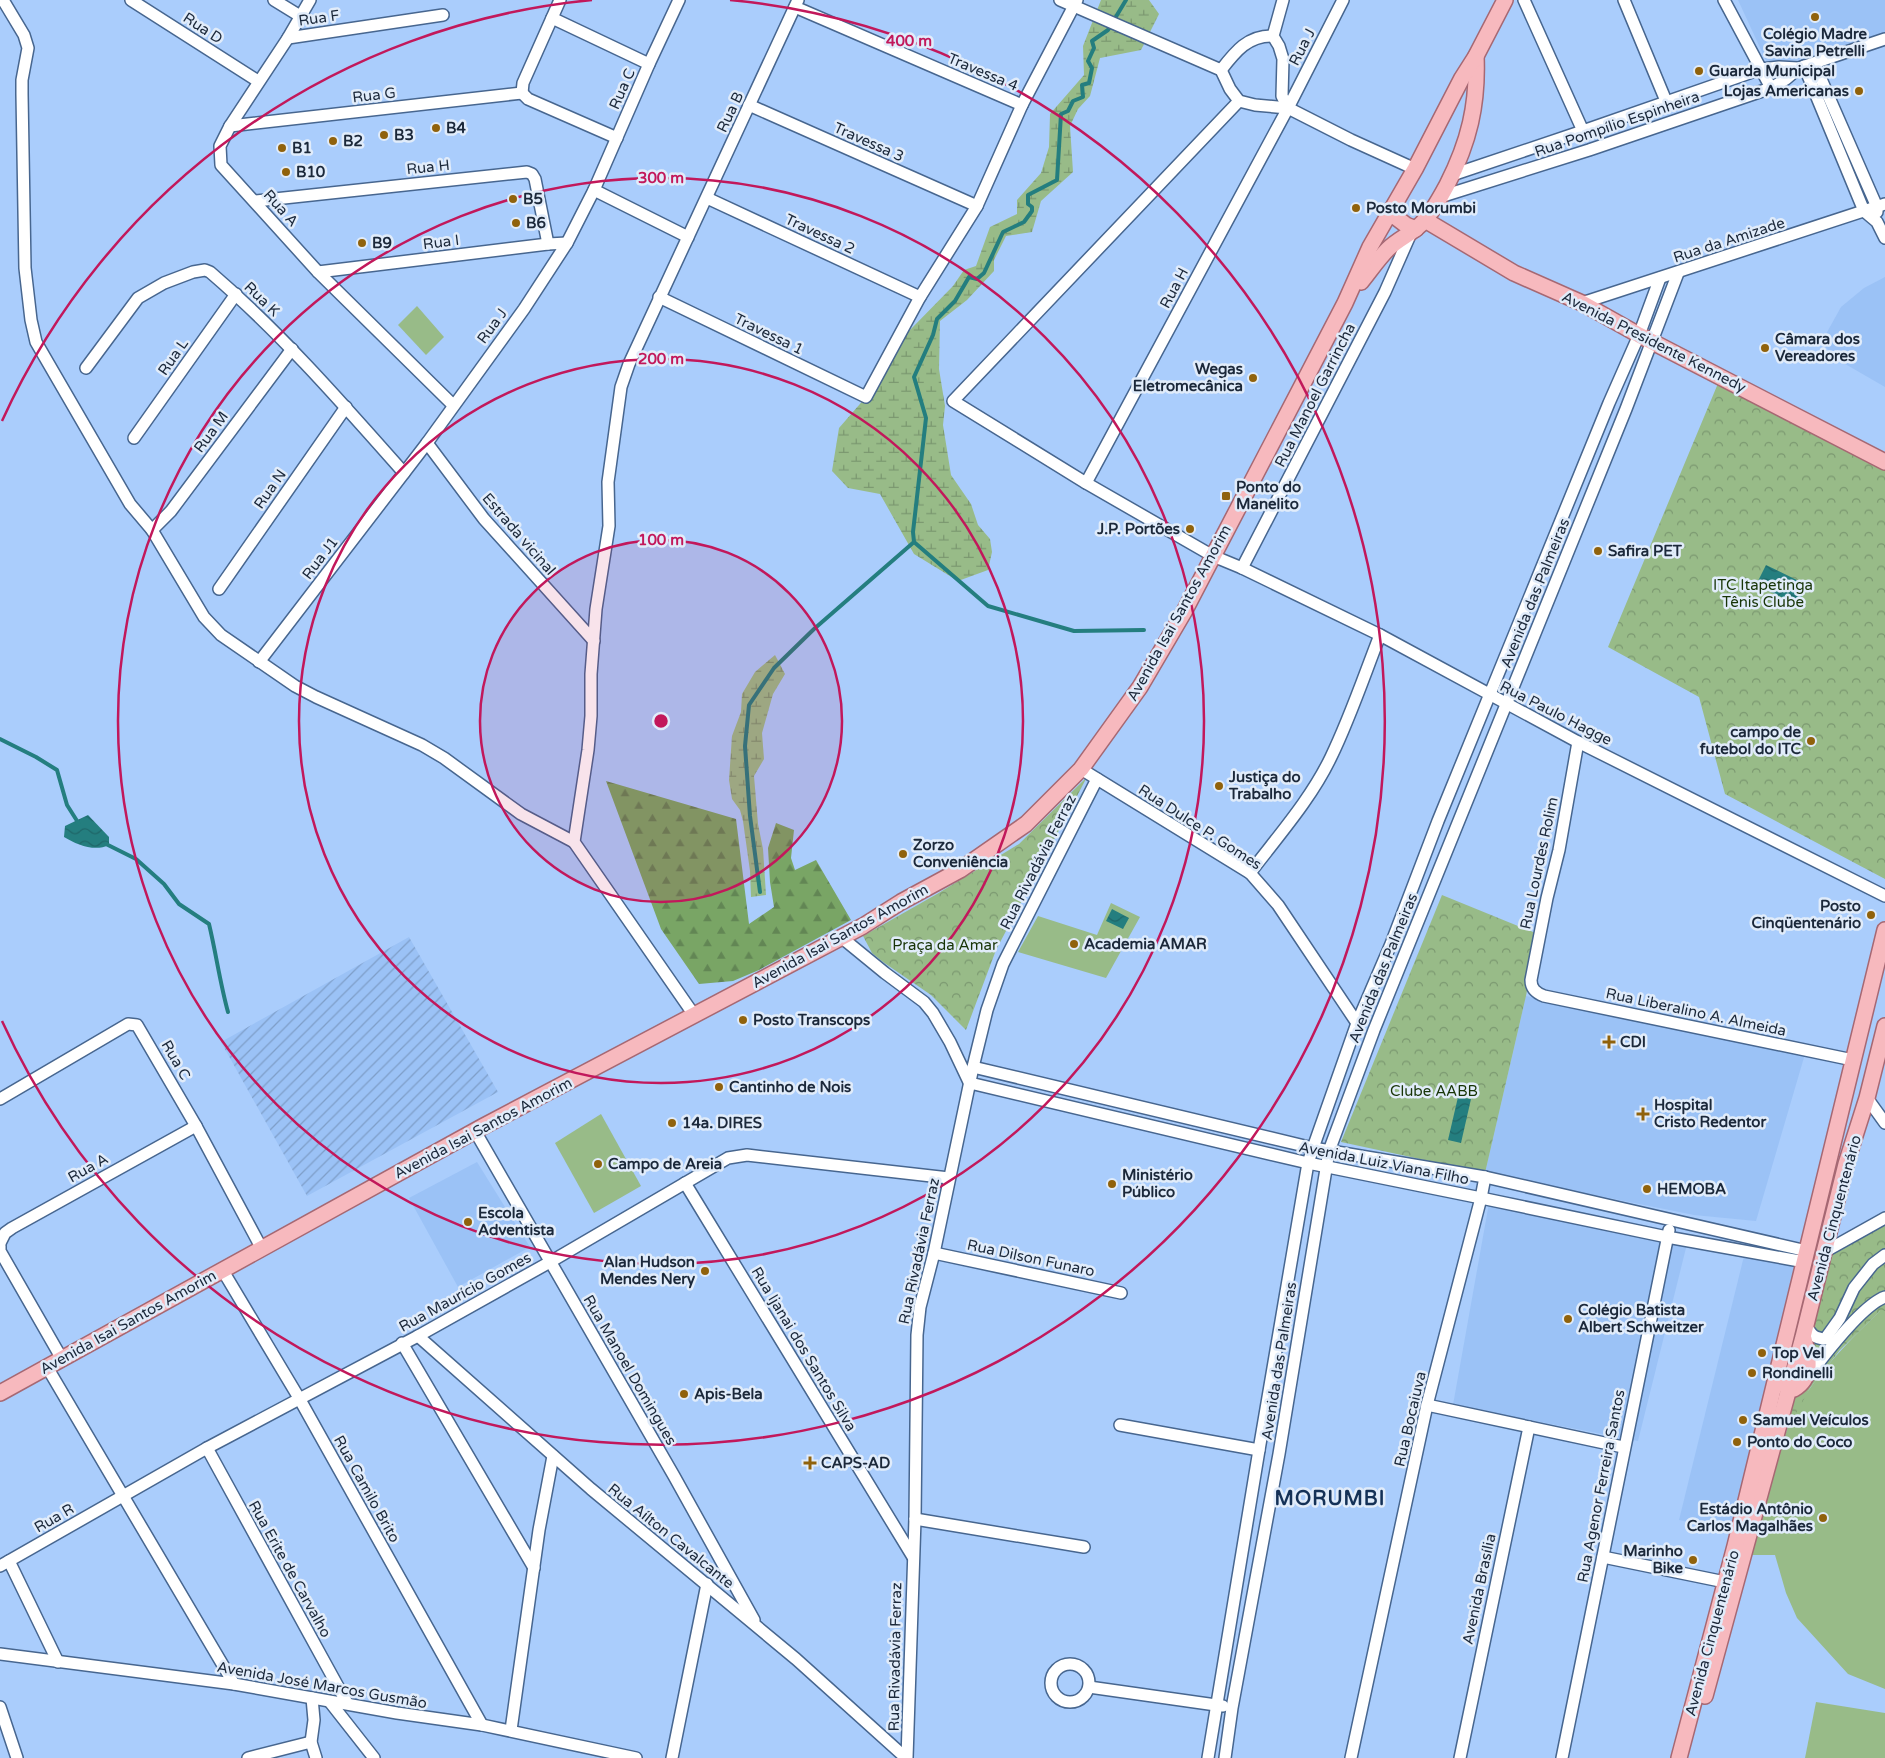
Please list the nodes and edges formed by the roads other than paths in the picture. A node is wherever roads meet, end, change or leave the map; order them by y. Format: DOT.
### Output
graph roads {
  1 [pos="3,0"];
  2 [pos="131,0"];
  3 [pos="274,0"];
  4 [pos="310,0"];
  5 [pos="560,0"];
  6 [pos="679,0"];
  7 [pos="1060,0"];
  8 [pos="1283,0"];
  9 [pos="1343,0"];
  10 [pos="1505,0"];
  11 [pos="1524,0"];
  12 [pos="1624,0"];
  13 [pos="1724,0"];
  14 [pos="1076,3"];
  15 [pos="797,4"];
  16 [pos="300,16"];
  17 [pos="443,16"];
  18 [pos="552,18"];
  19 [pos="1273,36"];
  20 [pos="288,38"];
  21 [pos="1885,39"];
  22 [pos="1476,56"];
  23 [pos="649,64"];
  24 [pos="1806,66"];
  25 [pos="1761,69"];
  26 [pos="1221,70"];
  27 [pos="258,81"];
  28 [pos="1771,88"];
  29 [pos="522,93"];
  30 [pos="1239,101"];
  31 [pos="1666,101"];
  32 [pos="749,105"];
  33 [pos="1022,105"];
  34 [pos="1288,108"];
  35 [pos="230,126"];
  36 [pos="1583,131"];
  37 [pos="616,138"];
  38 [pos="1415,169"];
  39 [pos="1452,175"];
  40 [pos="594,190"];
  41 [pos="706,198"];
  42 [pos="1440,198"];
  43 [pos="256,201"];
  44 [pos="1881,205"];
  45 [pos="977,206"];
  46 [pos="1864,211"];
  47 [pos="1389,212"];
  48 [pos="1877,222"];
  49 [pos="1417,228"];
  50 [pos="688,237"];
  51 [pos="1885,238"];
  52 [pos="567,243"];
  53 [pos="548,244"];
  54 [pos="318,272"];
  55 [pos="1678,273"];
  56 [pos="1660,278"];
  57 [pos="236,294"];
  58 [pos="659,297"];
  59 [pos="920,297"];
  60 [pos="1345,303"];
  61 [pos="1582,303"];
  62 [pos="1646,338"];
  63 [pos="292,349"];
  64 [pos="86,368"];
  65 [pos="453,405"];
  66 [pos="346,407"];
  67 [pos="134,438"];
  68 [pos="426,443"];
  69 [pos="1885,462"];
  70 [pos="404,473"];
  71 [pos="1086,483"];
  72 [pos="152,530"];
  73 [pos="1213,556"];
  74 [pos="1242,568"];
  75 [pos="219,589"];
  76 [pos="1380,635"];
  77 [pos="594,641"];
  78 [pos="259,662"];
  79 [pos="1490,696"];
  80 [pos="1506,703"];
  81 [pos="1578,742"];
  82 [pos="1082,769"];
  83 [pos="1097,779"];
  84 [pos="574,842"];
  85 [pos="1250,873"];
  86 [pos="1885,896"];
  87 [pos="1885,930"];
  88 [pos="841,936"];
  89 [pos="1534,990"];
  90 [pos="694,1015"];
  91 [pos="1357,1023"];
  92 [pos="1885,1026"];
  93 [pos="1853,1060"];
  94 [pos="970,1074"];
  95 [pos="1867,1098"];
  96 [pos="0,1099"];
  97 [pos="1838,1123"];
  98 [pos="1885,1123"];
  99 [pos="196,1126"];
  100 [pos="475,1131"];
  101 [pos="1313,1148"];
  102 [pos="1329,1151"];
  103 [pos="1308,1163"];
  104 [pos="1325,1166"];
  105 [pos="1485,1177"];
  106 [pos="949,1178"];
  107 [pos="685,1183"];
  108 [pos="1481,1198"];
  109 [pos="1885,1218"];
  110 [pos="1670,1221"];
  111 [pos="1667,1237"];
  112 [pos="0,1244"];
  113 [pos="262,1249"];
  114 [pos="1826,1251"];
  115 [pos="934,1253"];
  116 [pos="1885,1255"];
  117 [pos="550,1262"];
  118 [pos="1805,1263"];
  119 [pos="222,1270"];
  120 [pos="1290,1277"];
  121 [pos="1307,1280"];
  122 [pos="1121,1293"];
  123 [pos="1850,1296"];
  124 [pos="1885,1297"];
  125 [pos="1864,1312"];
  126 [pos="1805,1331"];
  127 [pos="418,1336"];
  128 [pos="402,1343"];
  129 [pos="62,1359"];
  130 [pos="47,1367"];
  131 [pos="1804,1381"];
  132 [pos="1789,1388"];
  133 [pos="0,1394"];
  134 [pos="299,1398"];
  135 [pos="1427,1405"];
  136 [pos="1780,1421"];
  137 [pos="1120,1425"];
  138 [pos="1529,1427"];
  139 [pos="206,1448"];
  140 [pos="1623,1448"];
  141 [pos="1259,1450"];
  142 [pos="553,1456"];
  143 [pos="122,1496"];
  144 [pos="915,1519"];
  145 [pos="1084,1547"];
  146 [pos="912,1557"];
  147 [pos="1603,1557"];
  148 [pos="5,1563"];
  149 [pos="534,1568"];
  150 [pos="1725,1582"];
  151 [pos="707,1584"];
  152 [pos="757,1626"];
  153 [pos="0,1654"];
  154 [pos="58,1662"];
  155 [pos="234,1684"];
  156 [pos="1089,1687"];
  157 [pos="312,1698"];
  158 [pos="330,1702"];
  159 [pos="347,1703"];
  160 [pos="1216,1705"];
  161 [pos="0,1708"];
  162 [pos="1232,1708"];
  163 [pos="482,1725"];
  164 [pos="511,1730"];
  165 [pos="311,1742"];
  166 [pos="17,1758"];
  167 [pos="248,1758"];
  168 [pos="316,1758"];
  169 [pos="374,1758"];
  170 [pos="636,1758"];
  171 [pos="672,1758"];
  172 [pos="906,1758"];
  173 [pos="1208,1758"];
  174 [pos="1226,1758"];
  175 [pos="1351,1758"];
  176 [pos="1460,1758"];
  177 [pos="1562,1758"];
  178 [pos="1678,1758"];
  179 [pos="1688,1758"];
  1 -- 72 [label="street"];
  2 -- 27 [label="street, Rua D"];
  3 -- 16 [label="street"];
  4 -- 16 [label="street, Rua A"];
  5 -- 18 [label="street"];
  6 -- 23 [label="street, Rua C"];
  7 -- 14 [label="street"];
  8 -- 19 [label="street"];
  9 -- 34 [label="street, Rua J"];
  10 -- 22 [label="main road, Avenida Isai Santos Amorim"];
  11 -- 36 [label="street"];
  12 -- 31 [label="street"];
  13 -- 25 [label="street"];
  14 -- 26 [label="street"];
  14 -- 33 [label="street"];
  15 -- 32 [label="street, Rua B"];
  15 -- 33 [label="street, Travessa 4"];
  16 -- 20 [label="street, Rua A"];
  17 -- 20 [label="street, Rua F"];
  18 -- 23 [label="street"];
  18 -- 29 [label="street"];
  19 -- 26 [label="street"];
  19 -- 34 [label="street"];
  20 -- 27 [label="street, Rua A"];
  21 -- 24 [label="street, Rua Pompílio Espinheira"];
  22 -- 38 [label="main road, Avenida Isai Santos Amorim"];
  22 -- 39 [label="main road"];
  23 -- 37 [label="street, Rua C"];
  24 -- 25 [label="street, Rua Pompílio Espinheira"];
  24 -- 28 [label="street, Rua Pompílio Espinheira"];
  24 -- 44 [label="street"];
  24 -- 46 [label="street"];
  25 -- 28 [label="street"];
  25 -- 31 [label="street, Rua Pompílio Espinheira"];
  26 -- 30 [label="street"];
  27 -- 35 [label="street, Rua A"];
  28 -- 42 [label="street, Rua Pompílio Espinheira"];
  29 -- 35 [label="street, Rua G"];
  29 -- 37 [label="street"];
  30 -- 34 [label="street"];
  30 -- 71 [label="street"];
  31 -- 36 [label="street, Rua Pompílio Espinheira"];
  32 -- 41 [label="street, Rua B"];
  32 -- 45 [label="street, Travessa 3"];
  33 -- 45 [label="street"];
  34 -- 38 [label="street"];
  34 -- 71 [label="street, Rua H"];
  35 -- 43 [label="street, Rua A"];
  36 -- 39 [label="street, Rua Pompílio Espinheira"];
  37 -- 40 [label="street, Rua C"];
  38 -- 47 [label="main road, Avenida Isai Santos Amorim"];
  39 -- 42 [label="main road"];
  40 -- 50 [label="street"];
  40 -- 52 [label="street, Rua J"];
  41 -- 50 [label="street, Rua B"];
  41 -- 59 [label="street, Travessa 2"];
  42 -- 49 [label="main road"];
  43 -- 53 [label="street, Rua H"];
  43 -- 54 [label="street, Rua A"];
  44 -- 46 [label="street, Rua da Amizade"];
  44 -- 48 [label="street"];
  45 -- 59 [label="street"];
  46 -- 48 [label="street"];
  46 -- 55 [label="street, Rua da Amizade"];
  47 -- 49 [label="main road, Avenida Presidente Kennedy"];
  47 -- 60 [label="main road, Avenida Isai Santos Amorim"];
  48 -- 51 [label="street"];
  49 -- 60 [label="main road"];
  49 -- 61 [label="main road, Avenida Presidente Kennedy"];
  49 -- 74 [label="street, Rua Manoel Garrincha"];
  50 -- 58 [label="street, Rua B"];
  52 -- 53 [label="street, Rua I"];
  52 -- 65 [label="street, Rua J"];
  53 -- 54 [label="street, Rua I"];
  54 -- 65 [label="street, Rua A"];
  55 -- 56 [label="street, Rua da Amizade"];
  55 -- 62 [label="street, Avenida das Palmeiras"];
  56 -- 61 [label="street, Rua da Amizade"];
  56 -- 62 [label="street, Avenida das Palmeiras"];
  57 -- 63 [label="street, Rua K"];
  57 -- 64 [label="street, Rua K"];
  57 -- 67 [label="street, Rua L"];
  58 -- 59 [label="street, Travessa 1"];
  58 -- 77 [label="street, Rua B"];
  60 -- 73 [label="main road, Avenida Isai Santos Amorim"];
  61 -- 62 [label="main road, Avenida Presidente Kennedy"];
  62 -- 69 [label="main road, Avenida Presidente Kennedy"];
  62 -- 79 [label="street, Avenida das Palmeiras"];
  62 -- 80 [label="street, Avenida das Palmeiras"];
  63 -- 66 [label="street, Rua K"];
  63 -- 72 [label="street, Rua M"];
  65 -- 68 [label="street, Rua J"];
  66 -- 70 [label="street, Rua K"];
  66 -- 75 [label="street, Rua N"];
  68 -- 70 [label="street, Rua J"];
  68 -- 77 [label="street, Estrada vicinal"];
  70 -- 78 [label="street, Rua J1"];
  71 -- 73 [label="street"];
  72 -- 78 [label="street"];
  73 -- 74 [label="street, Rua Paulo Hagge"];
  73 -- 82 [label="main road, Avenida Isai Santos Amorim"];
  74 -- 76 [label="street, Rua Paulo Hagge"];
  76 -- 79 [label="street, Rua Paulo Hagge"];
  76 -- 85 [label="street"];
  77 -- 84 [label="street, Rua B"];
  78 -- 84 [label="street"];
  79 -- 80 [label="street, Rua Paulo Hagge"];
  79 -- 91 [label="street, Avenida das Palmeiras"];
  80 -- 81 [label="street, Rua Paulo Hagge"];
  80 -- 102 [label="street, Avenida das Palmeiras"];
  81 -- 86 [label="street, Rua Paulo Hagge"];
  81 -- 89 [label="street, Rua Lourdes Rolim"];
  82 -- 83 [label="street, Rua Dulce P. Gomes"];
  82 -- 88 [label="main road, Avenida Isai Santos Amorim"];
  83 -- 85 [label="street, Rua Dulce P. Gomes"];
  83 -- 94 [label="street, Rua Rivadávia Ferraz"];
  84 -- 90 [label="street"];
  85 -- 91 [label="street, Rua Dulce P. Gomes"];
  87 -- 93 [label="main road, Avenida Cinquentenário"];
  88 -- 90 [label="main road, Avenida Isai Santos Amorim"];
  88 -- 94 [label="street"];
  89 -- 93 [label="street, Rua Liberalino A. Almeida"];
  90 -- 100 [label="main road, Avenida Isai Santos Amorim"];
  91 -- 101 [label="street, Avenida das Palmeiras"];
  92 -- 95 [label="main road, Avenida Cinquentenário"];
  93 -- 97 [label="main road, Avenida Cinquentenário"];
  94 -- 101 [label="street, Avenida Luiz Viana Filho"];
  94 -- 103 [label="street, Avenida Luiz Viana Filho"];
  94 -- 106 [label="street, Rua Rivadávia Ferraz"];
  95 -- 97 [label="main road, Avenida Cinquentenário"];
  95 -- 98 [label="street"];
  95 -- 114 [label="main road, Avenida Cinquentenário"];
  96 -- 99 [label="street, Rua C"];
  97 -- 118 [label="main road, Avenida Cinquentenário"];
  99 -- 112 [label="street, Rua A"];
  99 -- 113 [label="street, Rua C"];
  100 -- 113 [label="main road, Avenida Isai Santos Amorim"];
  100 -- 117 [label="street, Rua Manoel Domingues"];
  101 -- 102 [label="street, Avenida Luiz Viana Filho"];
  101 -- 103 [label="street, Avenida das Palmeiras"];
  102 -- 104 [label="street, Avenida das Palmeiras"];
  102 -- 105 [label="street, Avenida Luiz Viana Filho"];
  103 -- 104 [label="street, Avenida Luiz Viana Filho"];
  103 -- 120 [label="street, Avenida das Palmeiras"];
  104 -- 108 [label="street, Avenida Luiz Viana Filho"];
  104 -- 121 [label="street, Avenida das Palmeiras"];
  105 -- 108 [label="street, Rua Bocaiuva"];
  105 -- 110 [label="street, Avenida Luiz Viana Filho"];
  106 -- 107 [label="street, Rua Maurício Gomes"];
  106 -- 115 [label="street, Rua Rivadávia Ferraz"];
  107 -- 117 [label="street, Rua Maurício Gomes"];
  107 -- 146 [label="street, Rua Ijanai dos Santos Silva"];
  108 -- 111 [label="street, Avenida Luiz Viana Filho"];
  108 -- 135 [label="street, Rua Bocaiuva"];
  109 -- 114 [label="street"];
  110 -- 111 [label="street, Rua Agenor Ferreira Santos"];
  110 -- 118 [label="street, Avenida Luiz Viana Filho"];
  111 -- 118 [label="street, Avenida Luiz Viana Filho"];
  111 -- 140 [label="street, Rua Agenor Ferreira Santos"];
  112 -- 129 [label="street, Rua A"];
  113 -- 119 [label="main road, Avenida Isai Santos Amorim"];
  114 -- 126 [label="main road, Avenida Cinquentenário"];
  115 -- 122 [label="street, Rua Dilson Funaro"];
  115 -- 144 [label="street, Rua Rivadávia Ferraz"];
  116 -- 123 [label="street"];
  117 -- 127 [label="street, Rua Maurício Gomes"];
  117 -- 152 [label="street, Rua Manoel Domingues"];
  118 -- 132 [label="main road, Avenida Cinquentenário"];
  118 -- 150 [label="main road, Avenida Cinquentenário"];
  119 -- 129 [label="main road, Avenida Isai Santos Amorim"];
  119 -- 134 [label="street, Rua Camilo Brito"];
  120 -- 121 [label="street"];
  120 -- 141 [label="street, Avenida das Palmeiras"];
  121 -- 162 [label="street, Avenida das Palmeiras"];
  123 -- 125 [label="street"];
  123 -- 126 [label="street"];
  124 -- 125 [label="street"];
  125 -- 131 [label="street"];
  126 -- 131 [label="main road, Avenida Cinquentenário"];
  126 -- 132 [label="main road, Avenida Cinquentenário"];
  127 -- 128 [label="street, Rua Maurício Gomes"];
  127 -- 142 [label="street, Rua Aílton Cavalcante"];
  128 -- 134 [label="street, Rua Maurício Gomes"];
  128 -- 149 [label="street"];
  129 -- 130 [label="main road, Avenida Isai Santos Amorim"];
  130 -- 133 [label="main road, Avenida Isai Santos Amorim"];
  130 -- 143 [label="street"];
  131 -- 132 [label="main road"];
  131 -- 136 [label="street"];
  132 -- 136 [label="main road, Avenida Cinquentenário"];
  134 -- 139 [label="street, Rua Maurício Gomes"];
  134 -- 163 [label="street, Rua Camilo Brito"];
  135 -- 138 [label="street"];
  135 -- 175 [label="street, Rua Bocaiuva"];
  136 -- 179 [label="main road, Avenida Cinquentenário"];
  137 -- 141 [label="street, Avenida das Palmeiras"];
  138 -- 140 [label="street"];
  138 -- 176 [label="street, Avenida Brasília"];
  139 -- 143 [label="street, Rua Maurício Gomes"];
  139 -- 159 [label="street, Rua Erite de Carvalho"];
  140 -- 147 [label="street, Rua Agenor Ferreira Santos"];
  141 -- 160 [label="street, Avenida das Palmeiras"];
  142 -- 149 [label="street"];
  142 -- 151 [label="street, Rua Aílton Cavalcante"];
  143 -- 148 [label="street, Rua R"];
  143 -- 155 [label="street"];
  144 -- 145 [label="street"];
  144 -- 146 [label="street, Rua Rivadávia Ferraz"];
  146 -- 172 [label="street, Rua Rivadávia Ferraz"];
  147 -- 150 [label="street"];
  147 -- 177 [label="street, Rua Agenor Ferreira Santos"];
  148 -- 154 [label="street"];
  149 -- 164 [label="street"];
  150 -- 178 [label="main road, Avenida Cinquentenário"];
  151 -- 152 [label="street, Rua Aílton Cavalcante"];
  151 -- 171 [label="street"];
  152 -- 172 [label="street, Rua Aílton Cavalcante"];
  153 -- 154 [label="street, Avenida José Marcos Gusmão"];
  154 -- 155 [label="street, Avenida José Marcos Gusmão"];
  155 -- 157 [label="street, Avenida José Marcos Gusmão"];
  156 -- 160 [label="street"];
  157 -- 158 [label="street, Avenida José Marcos Gusmão"];
  157 -- 165 [label="street"];
  158 -- 159 [label="street, Avenida José Marcos Gusmão"];
  158 -- 169 [label="street"];
  159 -- 163 [label="street, Avenida José Marcos Gusmão"];
  160 -- 162 [label="street"];
  160 -- 173 [label="street, Avenida das Palmeiras"];
  161 -- 166 [label="street"];
  162 -- 174 [label="street, Avenida das Palmeiras"];
  163 -- 164 [label="street, Avenida José Marcos Gusmão"];
  164 -- 170 [label="street, Avenida José Marcos Gusmão"];
  165 -- 167 [label="street"];
  165 -- 168 [label="street"];
}
